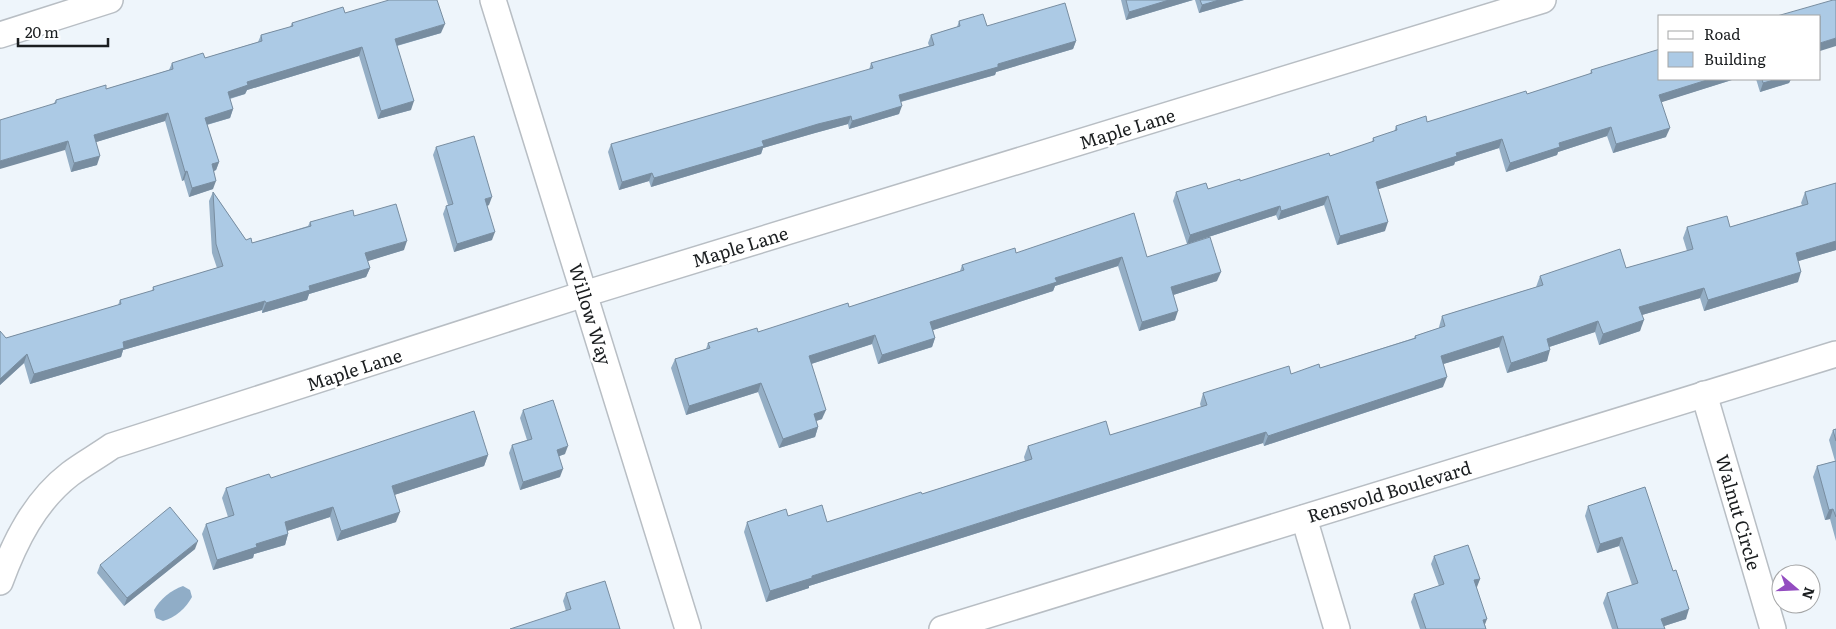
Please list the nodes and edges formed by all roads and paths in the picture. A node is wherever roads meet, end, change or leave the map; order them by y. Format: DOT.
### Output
graph roads {
  1 [pos="110,0"];
  2 [pos="493,0"];
  3 [pos="1542,0"];
  4 [pos="0,35"];
  5 [pos="584,294"];
  6 [pos="1836,354"];
  7 [pos="1704,394"];
  8 [pos="1304,518"];
  9 [pos="0,582"];
  10 [pos="688,629"];
  11 [pos="942,629"];
  12 [pos="1337,629"];
  13 [pos="1773,629"];
  1 -- 4 [label="street"];
  2 -- 5 [label="street, Willow Way"];
  3 -- 5 [label="street, Maple Lane"];
  5 -- 9 [label="street, Maple Lane"];
  5 -- 10 [label="street, Willow Way"];
  6 -- 7 [label="street, Rensvold Boulevard"];
  7 -- 8 [label="street, Rensvold Boulevard"];
  7 -- 13 [label="street, Walnut Circle"];
  8 -- 11 [label="street, Rensvold Boulevard"];
  8 -- 12 [label="street"];
}
